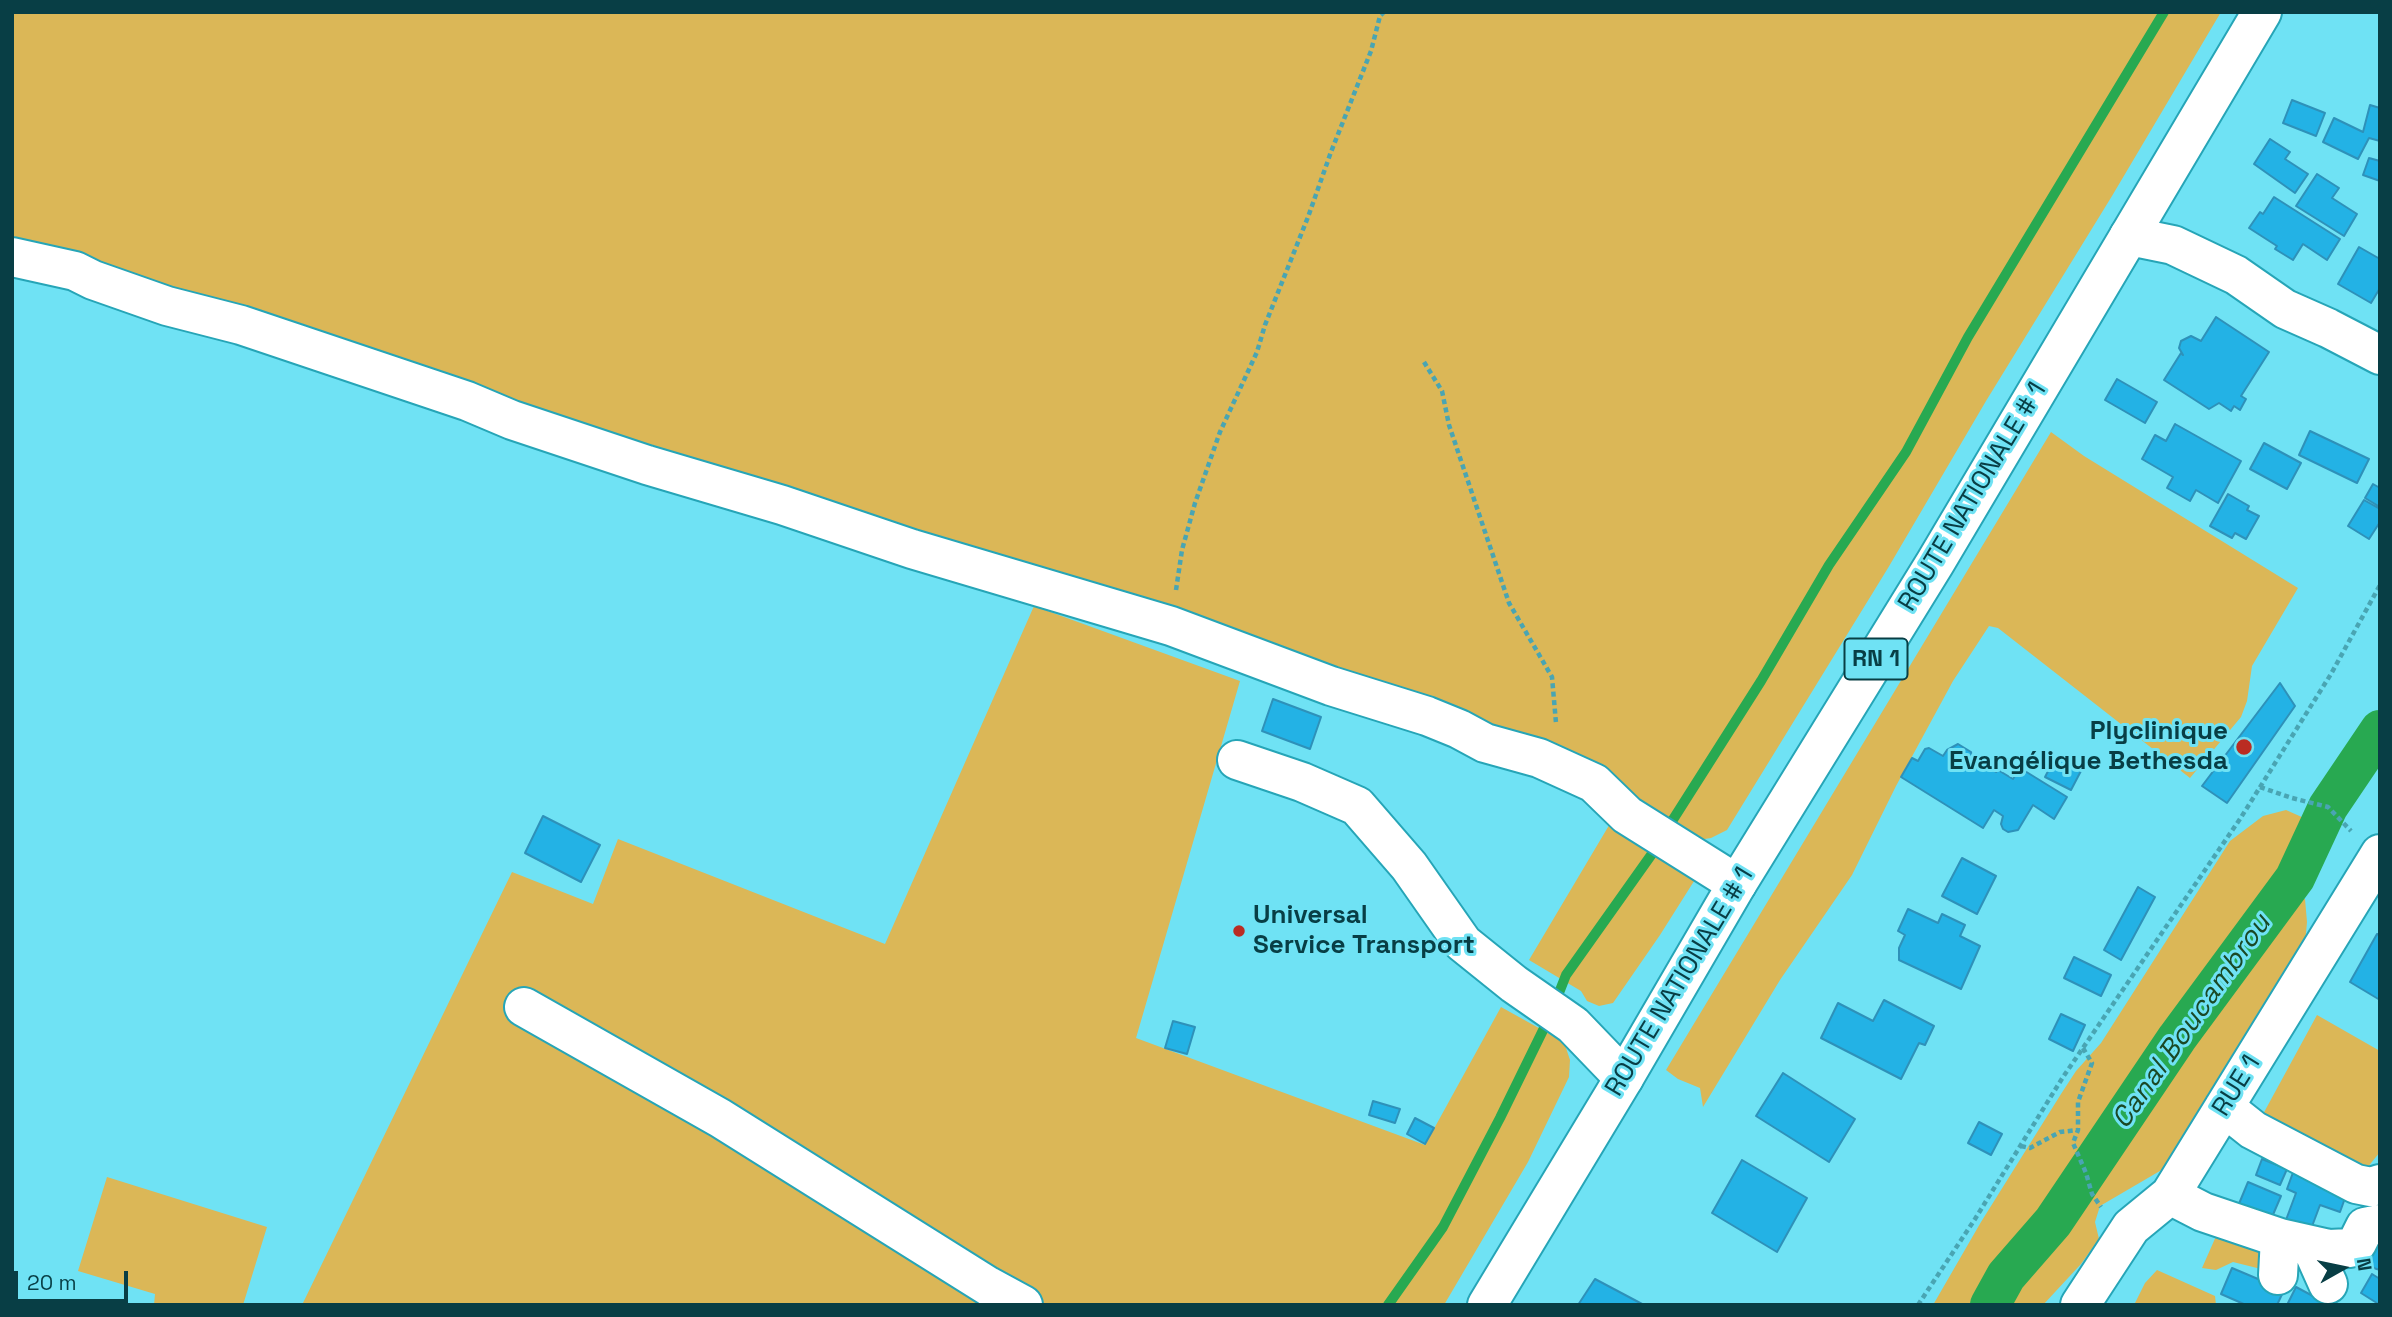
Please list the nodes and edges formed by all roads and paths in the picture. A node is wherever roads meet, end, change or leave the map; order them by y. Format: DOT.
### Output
graph roads {
  1 [pos="1384,12"];
  2 [pos="2262,12"];
  3 [pos="2129,236"];
  4 [pos="12,257"];
  5 [pos="2380,355"];
  6 [pos="1424,362"];
  7 [pos="2380,585"];
  8 [pos="1171,626"];
  9 [pos="1237,760"];
  10 [pos="1554,765"];
  11 [pos="2260,787"];
  12 [pos="2367,845"];
  13 [pos="1737,884"];
  14 [pos="524,1007"];
  15 [pos="2082,1048"];
  16 [pos="1624,1078"];
  17 [pos="2224,1107"];
  18 [pos="2078,1130"];
  19 [pos="2021,1146"];
  20 [pos="2380,1184"];
  21 [pos="2170,1195"];
  22 [pos="2380,1224"];
  23 [pos="2131,1227"];
  24 [pos="2313,1254"];
  25 [pos="2278,1275"];
  26 [pos="1023,1305"];
  27 [pos="1487,1305"];
  28 [pos="1918,1305"];
  29 [pos="2080,1305"];
  1 -- 8 [label="path"];
  2 -- 3 [label="street, ROUTE NATIONALE # 1 / RN 1"];
  3 -- 5 [label="street"];
  3 -- 13 [label="street, ROUTE NATIONALE # 1 / RN 1"];
  4 -- 8 [label="street"];
  6 -- 10 [label="path"];
  7 -- 11 [label="path"];
  8 -- 10 [label="street"];
  9 -- 16 [label="street"];
  10 -- 13 [label="street"];
  11 -- 12 [label="path"];
  11 -- 15 [label="path"];
  12 -- 17 [label="street, RUE 1"];
  13 -- 16 [label="street, ROUTE NATIONALE # 1 / RN 1"];
  14 -- 26 [label="street"];
  15 -- 18 [label="path"];
  15 -- 19 [label="path"];
  16 -- 27 [label="street, ROUTE NATIONALE # 1 / RN 1"];
  17 -- 20 [label="street"];
  17 -- 21 [label="street, RUE 1"];
  18 -- 19 [label="path"];
  18 -- 23 [label="path"];
  19 -- 28 [label="path"];
  21 -- 23 [label="street, RUE 1"];
  21 -- 24 [label="street"];
  22 -- 24 [label="street"];
  23 -- 29 [label="street, RUE 1"];
  24 -- 25 [label="street"];
}
